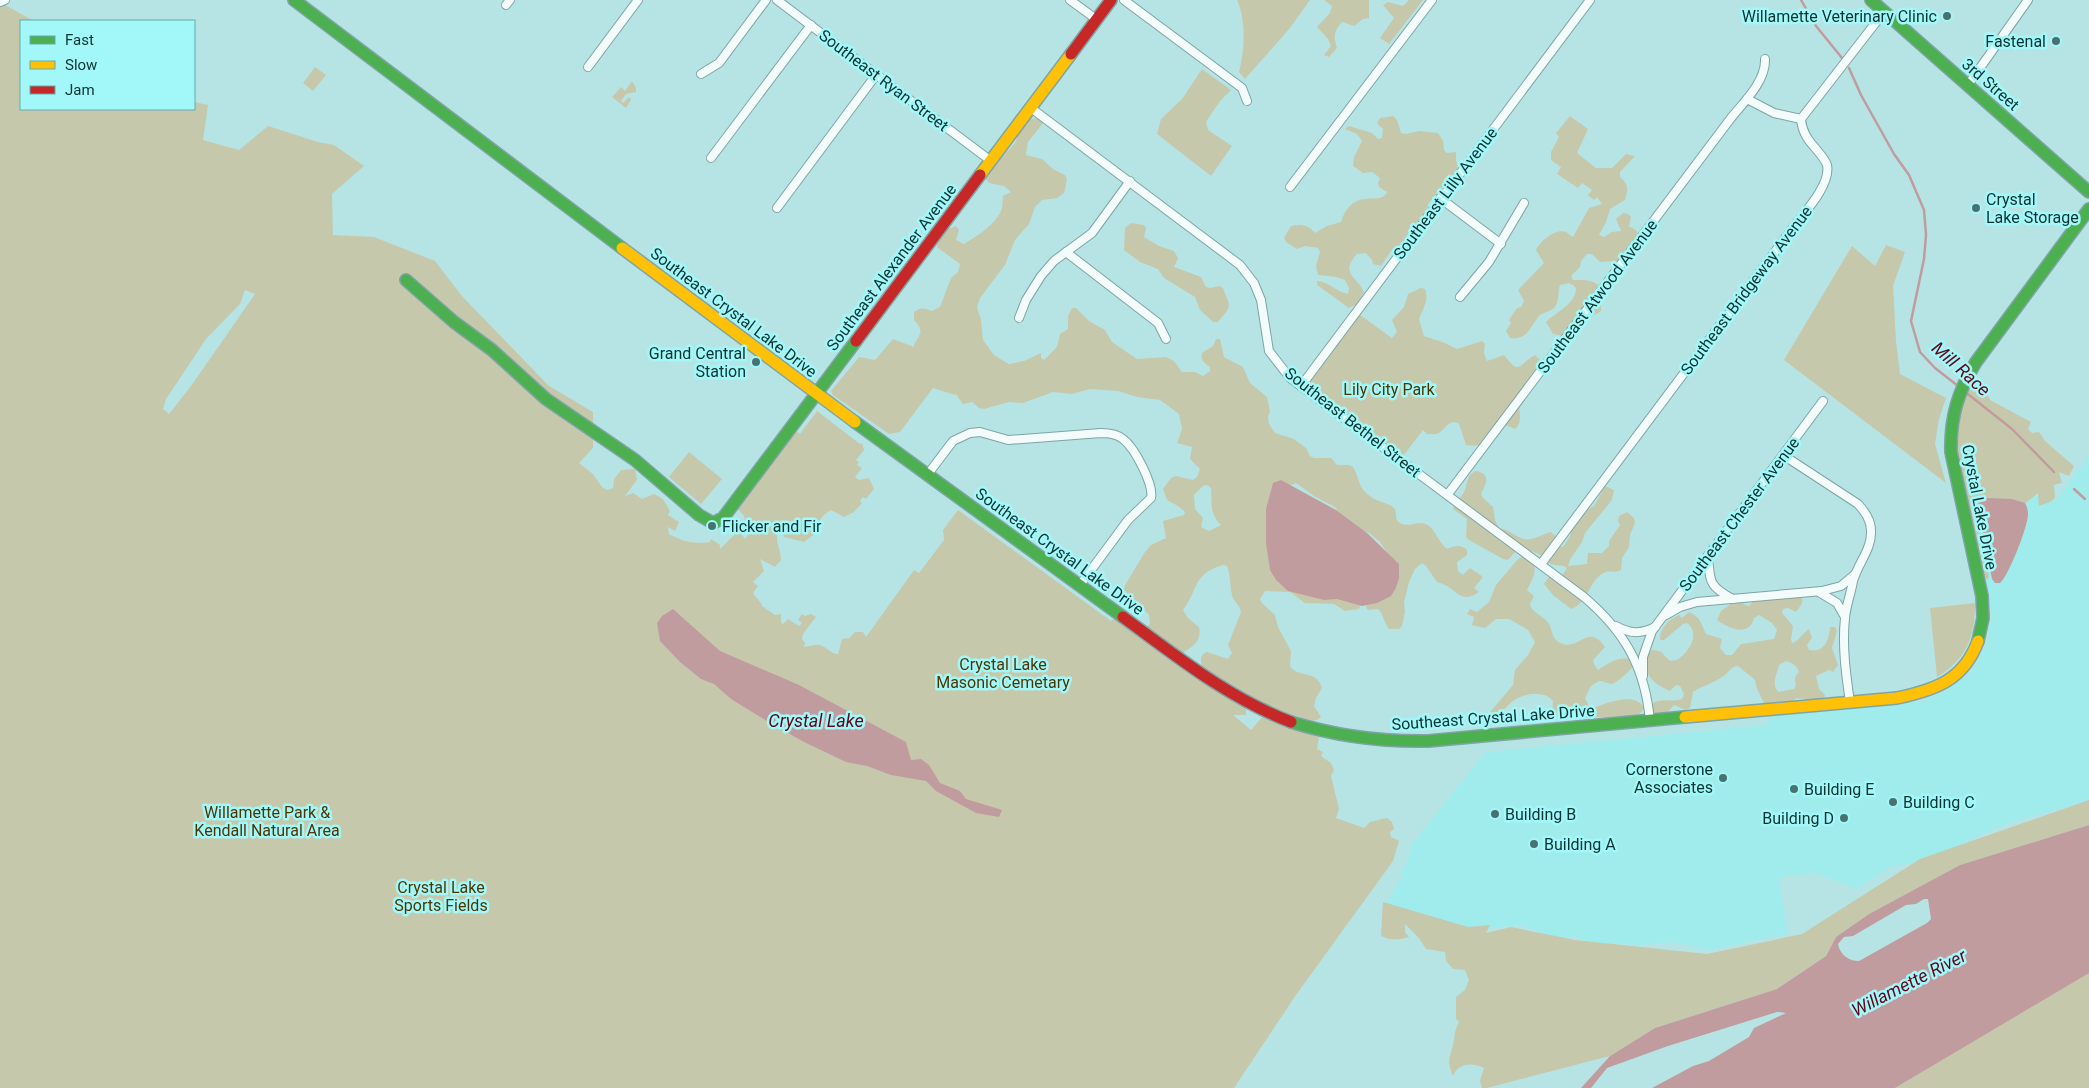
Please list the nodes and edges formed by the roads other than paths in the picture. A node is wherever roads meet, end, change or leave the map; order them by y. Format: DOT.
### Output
graph roads {
  1 [pos="294,0"];
  2 [pos="638,0"];
  3 [pos="766,0"];
  4 [pos="777,0"];
  5 [pos="1070,0"];
  6 [pos="1111,0"];
  7 [pos="1124,0"];
  8 [pos="1432,0"];
  9 [pos="1590,0"];
  10 [pos="1871,0"];
  11 [pos="2028,0"];
  12 [pos="1884,12"];
  13 [pos="1096,19"];
  14 [pos="811,25"];
  15 [pos="1765,59"];
  16 [pos="588,67"];
  17 [pos="701,74"];
  18 [pos="876,75"];
  19 [pos="1968,86"];
  20 [pos="1747,99"];
  21 [pos="1247,100"];
  22 [pos="1031,108"];
  23 [pos="1801,119"];
  24 [pos="711,158"];
  25 [pos="991,161"];
  26 [pos="1130,181"];
  27 [pos="1290,186"];
  28 [pos="2089,192"];
  29 [pos="1440,198"];
  30 [pos="1524,203"];
  31 [pos="777,208"];
  32 [pos="2089,209"];
  33 [pos="1501,244"];
  34 [pos="1066,252"];
  35 [pos="406,280"];
  36 [pos="1460,297"];
  37 [pos="1019,318"];
  38 [pos="1166,339"];
  39 [pos="1301,386"];
  40 [pos="816,394"];
  41 [pos="1823,401"];
  42 [pos="1783,455"];
  43 [pos="928,474"];
  44 [pos="1448,494"];
  45 [pos="1708,555"];
  46 [pos="1541,564"];
  47 [pos="1856,574"];
  48 [pos="1080,585"];
  49 [pos="1817,591"];
  50 [pos="1735,600"];
  51 [pos="1845,617"];
  52 [pos="1615,626"];
  53 [pos="1655,627"];
  54 [pos="1645,685"];
  55 [pos="1940,687"];
  56 [pos="1850,702"];
  57 [pos="1650,721"];
  1 -- 40 [label="main road, Southeast Crystal Lake Drive"];
  2 -- 16 [label="street"];
  3 -- 17 [label="street"];
  4 -- 14 [label="street, Southeast Ryan Street"];
  5 -- 13 [label="street"];
  6 -- 13 [label="main road, Southeast Alexander Avenue"];
  7 -- 21 [label="street"];
  8 -- 27 [label="street"];
  9 -- 29 [label="street, Southeast Lilly Avenue"];
  10 -- 12 [label="main road, 3rd Street"];
  11 -- 19 [label="street"];
  12 -- 19 [label="main road, 3rd Street"];
  12 -- 23 [label="street"];
  13 -- 22 [label="main road, Southeast Alexander Avenue"];
  14 -- 18 [label="street, Southeast Ryan Street"];
  14 -- 24 [label="street"];
  15 -- 20 [label="street, Southeast Atwood Avenue"];
  18 -- 25 [label="street, Southeast Ryan Street"];
  18 -- 31 [label="street"];
  19 -- 28 [label="main road, 3rd Street"];
  20 -- 23 [label="street"];
  20 -- 44 [label="street, Southeast Atwood Avenue"];
  22 -- 25 [label="main road, Southeast Alexander Avenue"];
  22 -- 26 [label="street, Southeast Bethel Street"];
  23 -- 46 [label="street, Southeast Bridgeway Avenue"];
  25 -- 40 [label="main road, Southeast Alexander Avenue"];
  26 -- 34 [label="street"];
  26 -- 39 [label="street, Southeast Bethel Street"];
  29 -- 33 [label="street"];
  29 -- 39 [label="street, Southeast Lilly Avenue"];
  30 -- 33 [label="street"];
  32 -- 55 [label="main road, Crystal Lake Drive"];
  33 -- 36 [label="street"];
  34 -- 37 [label="street"];
  34 -- 38 [label="street"];
  35 -- 40 [label="main road, Southeast Alexander Avenue"];
  39 -- 44 [label="street, Southeast Bethel Street"];
  40 -- 43 [label="main road, Southeast Crystal Lake Drive"];
  41 -- 42 [label="street, Southeast Chester Avenue"];
  42 -- 45 [label="street, Southeast Chester Avenue"];
  42 -- 47 [label="street"];
  43 -- 48 [label="main road, Southeast Crystal Lake Drive"];
  43 -- 48 [label="street"];
  44 -- 46 [label="street, Southeast Bethel Street"];
  45 -- 50 [label="street"];
  45 -- 53 [label="street, Southeast Chester Avenue"];
  46 -- 52 [label="street, Southeast Bethel Street"];
  47 -- 49 [label="street"];
  47 -- 51 [label="street"];
  48 -- 57 [label="main road, Southeast Crystal Lake Drive"];
  49 -- 50 [label="street"];
  49 -- 51 [label="street"];
  50 -- 53 [label="street"];
  51 -- 56 [label="street"];
  52 -- 53 [label="street"];
  52 -- 54 [label="street, Southeast Bethel Street"];
  53 -- 54 [label="street, Southeast Chester Avenue"];
  54 -- 57 [label="street, Southeast Bethel Street"];
  55 -- 56 [label="main road, Southeast Crystal Lake Drive"];
  56 -- 57 [label="main road, Southeast Crystal Lake Drive"];
}
